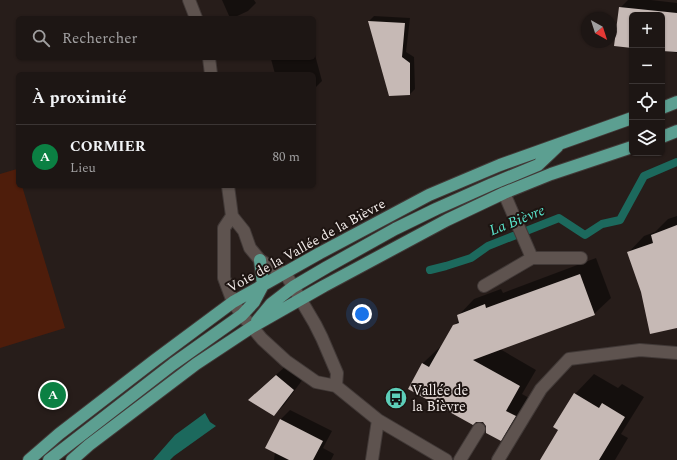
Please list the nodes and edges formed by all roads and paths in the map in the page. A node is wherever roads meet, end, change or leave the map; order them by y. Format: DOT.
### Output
graph roads {
  1 [pos="188,0"];
  2 [pos="195,16"];
  3 [pos="209,60"];
  4 [pos="212,72"];
  5 [pos="677,102"];
  6 [pos="665,107"];
  7 [pos="629,119"];
  8 [pos="677,131"];
  9 [pos="665,135"];
  10 [pos="561,143"];
  11 [pos="629,148"];
  12 [pos="228,188"];
  13 [pos="504,192"];
  14 [pos="232,216"];
  15 [pos="532,258"];
  16 [pos="581,258"];
  17 [pos="260,260"];
  18 [pos="285,273"];
  19 [pos="263,285"];
  20 [pos="484,286"];
  21 [pos="293,287"];
  22 [pos="301,299"];
  23 [pos="233,302"];
  24 [pos="242,315"];
  25 [pos="252,327"];
  26 [pos="677,353"];
  27 [pos="336,386"];
  28 [pos="378,420"];
  29 [pos="479,429"];
  30 [pos="29,460"];
  31 [pos="49,460"];
  32 [pos="72,460"];
  33 [pos="372,460"];
  34 [pos="446,460"];
  35 [pos="460,460"];
  36 [pos="498,460"];
  1 -- 2 [label="street"];
  3 -- 4 [label="street"];
  5 -- 6 [label="main road"];
  7 -- 10 [label="main road, Voie de la Vallée de la Bièvre"];
  8 -- 9 [label="main road"];
  10 -- 18 [label="main road, Voie de la Vallée de la Bièvre"];
  10 -- 21 [label="main road"];
  11 -- 13 [label="main road"];
  12 -- 14 [label="street"];
  13 -- 15 [label="street"];
  13 -- 22 [label="main road"];
  14 -- 17 [label="street"];
  14 -- 23 [label="street"];
  15 -- 16 [label="street"];
  15 -- 20 [label="street"];
  17 -- 18 [label="street"];
  17 -- 19 [label="main road"];
  18 -- 19 [label="main road, Voie de la Vallée de la Bièvre"];
  18 -- 21 [label="street"];
  19 -- 23 [label="main road, Voie de la Vallée de la Bièvre"];
  19 -- 24 [label="main road"];
  21 -- 22 [label="street"];
  21 -- 25 [label="main road"];
  22 -- 25 [label="main road"];
  22 -- 27 [label="street"];
  23 -- 24 [label="street"];
  23 -- 30 [label="main road, Voie de la Vallée de la Bièvre"];
  24 -- 25 [label="street"];
  24 -- 31 [label="main road"];
  25 -- 27 [label="street"];
  25 -- 32 [label="main road"];
  26 -- 36 [label="street"];
  27 -- 28 [label="street"];
  28 -- 33 [label="street"];
  28 -- 34 [label="street"];
  29 -- 35 [label="street"];
}
